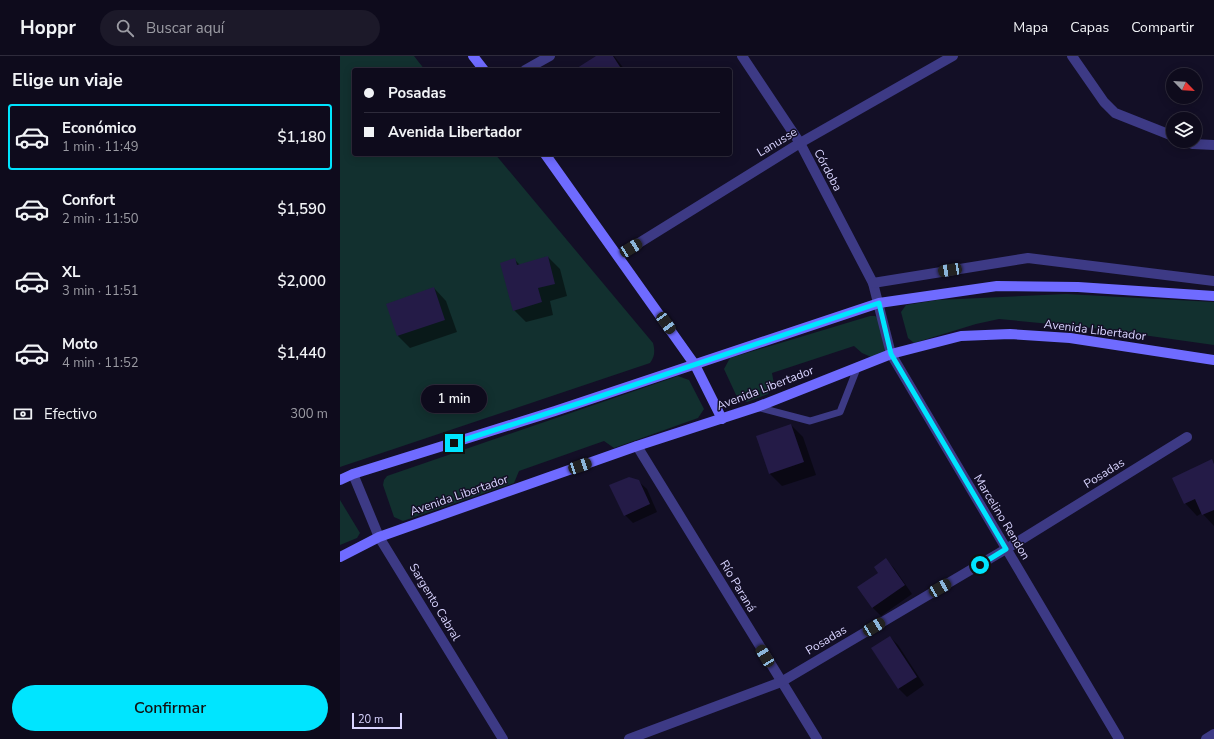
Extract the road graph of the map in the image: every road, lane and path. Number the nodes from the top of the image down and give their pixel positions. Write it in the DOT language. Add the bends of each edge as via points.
graph roads {
  1 [pos="473,56"];
  2 [pos="550,56"];
  3 [pos="742,56"];
  4 [pos="953,56"];
  5 [pos="1072,56"];
  6 [pos="482,68"];
  7 [pos="529,68"];
  8 [pos="1166,133"];
  9 [pos="800,143"];
  10 [pos="1202,144"];
  11 [pos="1214,145"];
  12 [pos="546,156"];
  13 [pos="618,256"];
  14 [pos="1214,281"];
  15 [pos="873,283"];
  16 [pos="1214,296"];
  17 [pos="879,303"];
  18 [pos="891,354"];
  19 [pos="1214,360"];
  20 [pos="695,365"];
  21 [pos="858,366"];
  22 [pos="757,407"];
  23 [pos="722,419"];
  24 [pos="1187,437"];
  25 [pos="637,446"];
  26 [pos="353,474"];
  27 [pos="340,480"];
  28 [pos="379,537"];
  29 [pos="1006,549"];
  30 [pos="340,557"];
  31 [pos="781,682"];
  32 [pos="1214,734"];
  33 [pos="503,739"];
  34 [pos="630,739"];
  35 [pos="817,739"];
  36 [pos="1119,739"];
  37 [pos="1206,739"];
  1 -- 6 [label="main road"];
  2 -- 7 [label="street"];
  3 -- 9 [label="street, Córdoba"];
  4 -- 9 [label="street, Lanusse"];
  5 -- 8 [label="street" via="1104,102 1115,113"];
  9 -- 13 [label="street, Lanusse"];
  9 -- 15 [label="street, Córdoba"];
  10 -- 11 [label="street"];
  12 -- 13 [label="main road"];
  13 -- 20 [label="main road"];
  14 -- 15 [label="street" via="1028,258"];
  15 -- 17 [label="street, Córdoba"];
  16 -- 17 [label="main road" via="1078,287 997,286"];
  17 -- 18 [label="street, Marcelino Rendon"];
  17 -- 20 [label="main road"];
  18 -- 19 [label="main road, Avenida Libertador" via="961,336 1010,334 1070,338"];
  18 -- 21 [label="main road, Avenida Libertador"];
  18 -- 29 [label="street, Marcelino Rendon"];
  20 -- 23 [label="main road"];
  20 -- 26 [label="main road"];
  21 -- 22 [label="main road, Avenida Libertador"];
  21 -- 22 [label="lane" via="840,412 810,421"];
  22 -- 23 [label="main road, Avenida Libertador"];
  23 -- 25 [label="main road, Avenida Libertador"];
  24 -- 29 [label="street, Posadas"];
  25 -- 28 [label="main road, Avenida Libertador"];
  25 -- 31 [label="street, Río Paraná"];
  26 -- 27 [label="main road"];
  26 -- 28 [label="street, Sargento Cabral"];
  28 -- 30 [label="main road, Avenida Libertador"];
  28 -- 33 [label="street, Sargento Cabral"];
  29 -- 31 [label="street, Posadas"];
  29 -- 36 [label="street, Marcelino Rendon"];
  31 -- 34 [label="street, Posadas"];
  31 -- 35 [label="street, Río Paraná"];
  32 -- 37 [label="street"];
}
